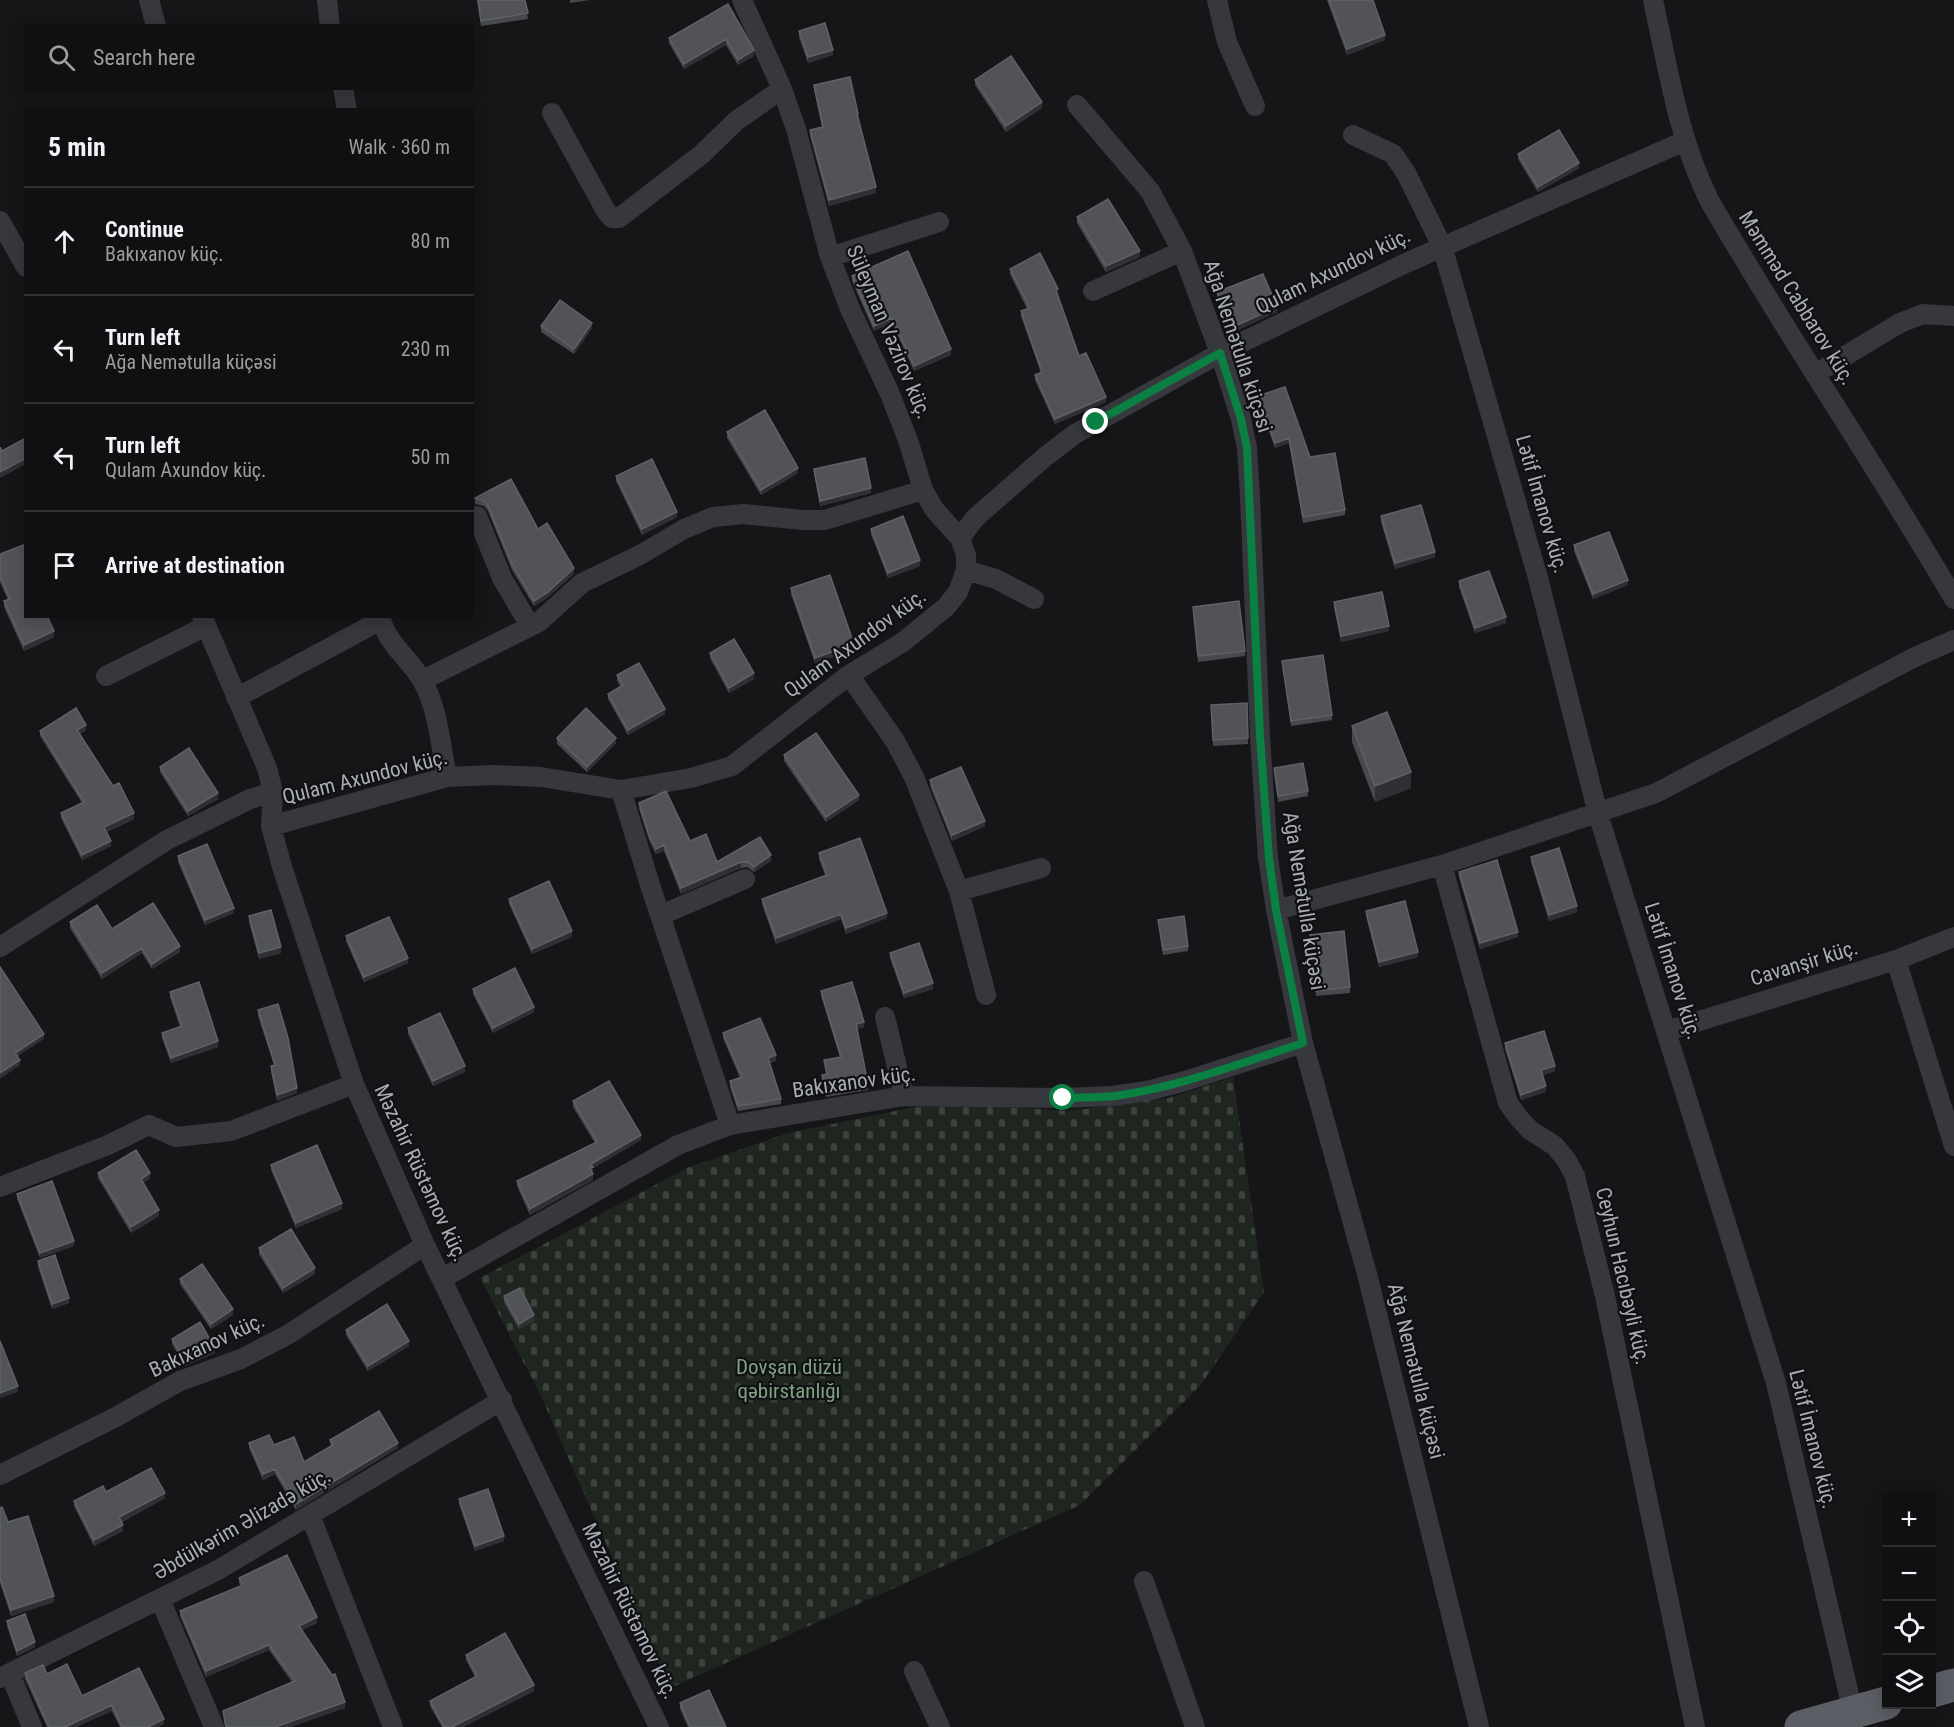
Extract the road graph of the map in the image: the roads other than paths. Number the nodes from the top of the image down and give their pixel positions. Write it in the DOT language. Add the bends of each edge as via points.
graph roads {
  1 [pos="149,0"];
  2 [pos="327,0"];
  3 [pos="742,0"];
  4 [pos="1217,0"];
  5 [pos="1653,0"];
  6 [pos="155,24"];
  7 [pos="330,24"];
  8 [pos="782,89"];
  9 [pos="343,90"];
  10 [pos="1077,105"];
  11 [pos="1255,106"];
  12 [pos="347,108"];
  13 [pos="552,113"];
  14 [pos="1353,135"];
  15 [pos="1684,141"];
  16 [pos="0,220"];
  17 [pos="939,222"];
  18 [pos="1442,246"];
  19 [pos="1182,251"];
  20 [pos="830,257"];
  21 [pos="24,263"];
  22 [pos="1093,291"];
  23 [pos="1954,316"];
  24 [pos="1220,353"];
  25 [pos="1815,374"];
  26 [pos="923,490"];
  27 [pos="477,516"];
  28 [pos="960,538"];
  29 [pos="966,570"];
  30 [pos="1034,599"];
  31 [pos="1954,599"];
  32 [pos="380,618"];
  33 [pos="204,621"];
  34 [pos="530,626"];
  35 [pos="1954,640"];
  36 [pos="849,675"];
  37 [pos="106,676"];
  38 [pos="423,680"];
  39 [pos="236,698"];
  40 [pos="447,777"];
  41 [pos="621,790"];
  42 [pos="273,792"];
  43 [pos="1598,814"];
  44 [pos="271,826"];
  45 [pos="1442,865"];
  46 [pos="1041,868"];
  47 [pos="745,879"];
  48 [pos="959,891"];
  49 [pos="1276,910"];
  50 [pos="661,915"];
  51 [pos="1954,937"];
  52 [pos="0,947"];
  53 [pos="1896,960"];
  54 [pos="986,995"];
  55 [pos="885,1017"];
  56 [pos="1667,1031"];
  57 [pos="1303,1043"];
  58 [pos="354,1084"];
  59 [pos="904,1096"];
  60 [pos="730,1125"];
  61 [pos="1954,1146"];
  62 [pos="0,1186"];
  63 [pos="425,1245"];
  64 [pos="443,1278"];
  65 [pos="502,1400"];
  66 [pos="0,1475"];
  67 [pos="310,1515"];
  68 [pos="1144,1581"];
  69 [pos="160,1599"];
  70 [pos="914,1671"];
  71 [pos="5,1676"];
  72 [pos="1954,1685"];
  73 [pos="1936,1690"];
  74 [pos="1882,1704"];
  75 [pos="1853,1712"];
  76 [pos="32,1727"];
  77 [pos="214,1727"];
  78 [pos="393,1727"];
  79 [pos="659,1727"];
  80 [pos="940,1727"];
  81 [pos="1195,1727"];
  82 [pos="1479,1727"];
  83 [pos="1695,1727"];
  84 [pos="1804,1727"];
  1 -- 6 [label="street"];
  2 -- 7 [label="street"];
  3 -- 8 [label="street, Süleyman Vəzirov küç."];
  4 -- 11 [label="street" via="1227,42"];
  5 -- 15 [label="street, Məmməd Cabbarov küç."];
  8 -- 13 [label="street" via="736,121 702,154 618,218 612,218 606,211"];
  8 -- 20 [label="street, Süleyman Vəzirov küç."];
  9 -- 12 [label="street"];
  10 -- 19 [label="street, Ağa Nemətulla küçəsi" via="1150,191"];
  14 -- 18 [label="street, Lətif İmanov küç." via="1393,154"];
  15 -- 18 [label="street, Qulam Axundov küç."];
  15 -- 25 [label="street, Məmməd Cabbarov küç." via="1709,200"];
  16 -- 21 [label="street"];
  17 -- 20 [label="street"];
  18 -- 24 [label="street, Qulam Axundov küç."];
  18 -- 43 [label="street, Lətif İmanov küç." via="1538,578"];
  19 -- 22 [label="street"];
  19 -- 24 [label="street, Ağa Nemətulla küçəsi"];
  20 -- 26 [label="street, Süleyman Vəzirov küç." via="890,393"];
  23 -- 25 [label="street" via="1923,314 1900,323"];
  24 -- 28 [label="street, Qulam Axundov küç." via="1075,434 975,518"];
  24 -- 49 [label="street, Ağa Nemətulla küçəsi" via="1247,448 1260,736"];
  25 -- 31 [label="street, Məmməd Cabbarov küç."];
  26 -- 28 [label="street, Süleyman Vəzirov küç."];
  26 -- 34 [label="street" via="825,520 742,514 713,517 582,583"];
  27 -- 34 [label="street" via="502,578"];
  28 -- 29 [label="street"];
  29 -- 30 [label="street" via="996,579"];
  29 -- 36 [label="street, Qulam Axundov küç." via="958,592 946,607 903,642"];
  32 -- 38 [label="street" via="386,635"];
  32 -- 39 [label="street"];
  33 -- 37 [label="street"];
  33 -- 39 [label="street, Məzahir Rüstəmov küç."];
  34 -- 38 [label="street"];
  35 -- 43 [label="street" via="1914,657 1656,793"];
  36 -- 41 [label="street, Qulam Axundov küç." via="732,766 691,778"];
  36 -- 48 [label="street" via="895,741 914,777"];
  38 -- 40 [label="street" via="431,699"];
  39 -- 42 [label="street, Məzahir Rüstəmov küç." via="267,768"];
  40 -- 41 [label="street, Qulam Axundov küç." via="541,777"];
  40 -- 44 [label="street, Qulam Axundov küç."];
  41 -- 50 [label="street"];
  42 -- 44 [label="street, Məzahir Rüstəmov küç."];
  42 -- 52 [label="street, Qulam Axundov küç." via="250,799 167,840"];
  43 -- 45 [label="street"];
  43 -- 56 [label="street, Lətif İmanov küç."];
  44 -- 58 [label="street, Məzahir Rüstəmov küç." via="290,896"];
  45 -- 49 [label="street"];
  45 -- 83 [label="street, Ceyhun Hacıbəyli küç." via="1508,1103 1530,1130 1555,1146 1575,1176 1605,1296"];
  46 -- 48 [label="street"];
  47 -- 50 [label="street"];
  48 -- 54 [label="street"];
  49 -- 57 [label="street, Ağa Nemətulla küçəsi"];
  50 -- 60 [label="street"];
  51 -- 53 [label="street, Cavanşir küç."];
  53 -- 56 [label="street, Cavanşir küç."];
  53 -- 61 [label="street"];
  55 -- 59 [label="street"];
  56 -- 75 [label="street, Lətif İmanov küç." via="1776,1383"];
  57 -- 59 [label="street, Bakıxanov küç." via="1185,1081 1112,1096"];
  57 -- 82 [label="street, Ağa Nemətulla küçəsi" via="1367,1274"];
  58 -- 62 [label="street" via="231,1131 176,1137 149,1125"];
  58 -- 63 [label="street, Məzahir Rüstəmov küç."];
  59 -- 60 [label="street, Bakıxanov küç."];
  60 -- 64 [label="street, Bakıxanov küç." via="678,1145"];
  63 -- 64 [label="street, Məzahir Rüstəmov küç."];
  63 -- 66 [label="street, Bakıxanov küç." via="280,1339 241,1359 180,1381"];
  64 -- 65 [label="street, Məzahir Rüstəmov küç."];
  65 -- 67 [label="street, Əbdülkərim Əlizadə küç."];
  65 -- 79 [label="street, Məzahir Rüstəmov küç."];
  67 -- 69 [label="street, Əbdülkərim Əlizadə küç." via="218,1570"];
  67 -- 78 [label="street"];
  68 -- 81 [label="street"];
  69 -- 71 [label="street, Əbdülkərim Əlizadə küç."];
  69 -- 77 [label="street"];
  70 -- 80 [label="street"];
  71 -- 76 [label="street"];
  72 -- 73 [label="highway"];
  74 -- 75 [label="highway"];
  75 -- 84 [label="highway"];
}
